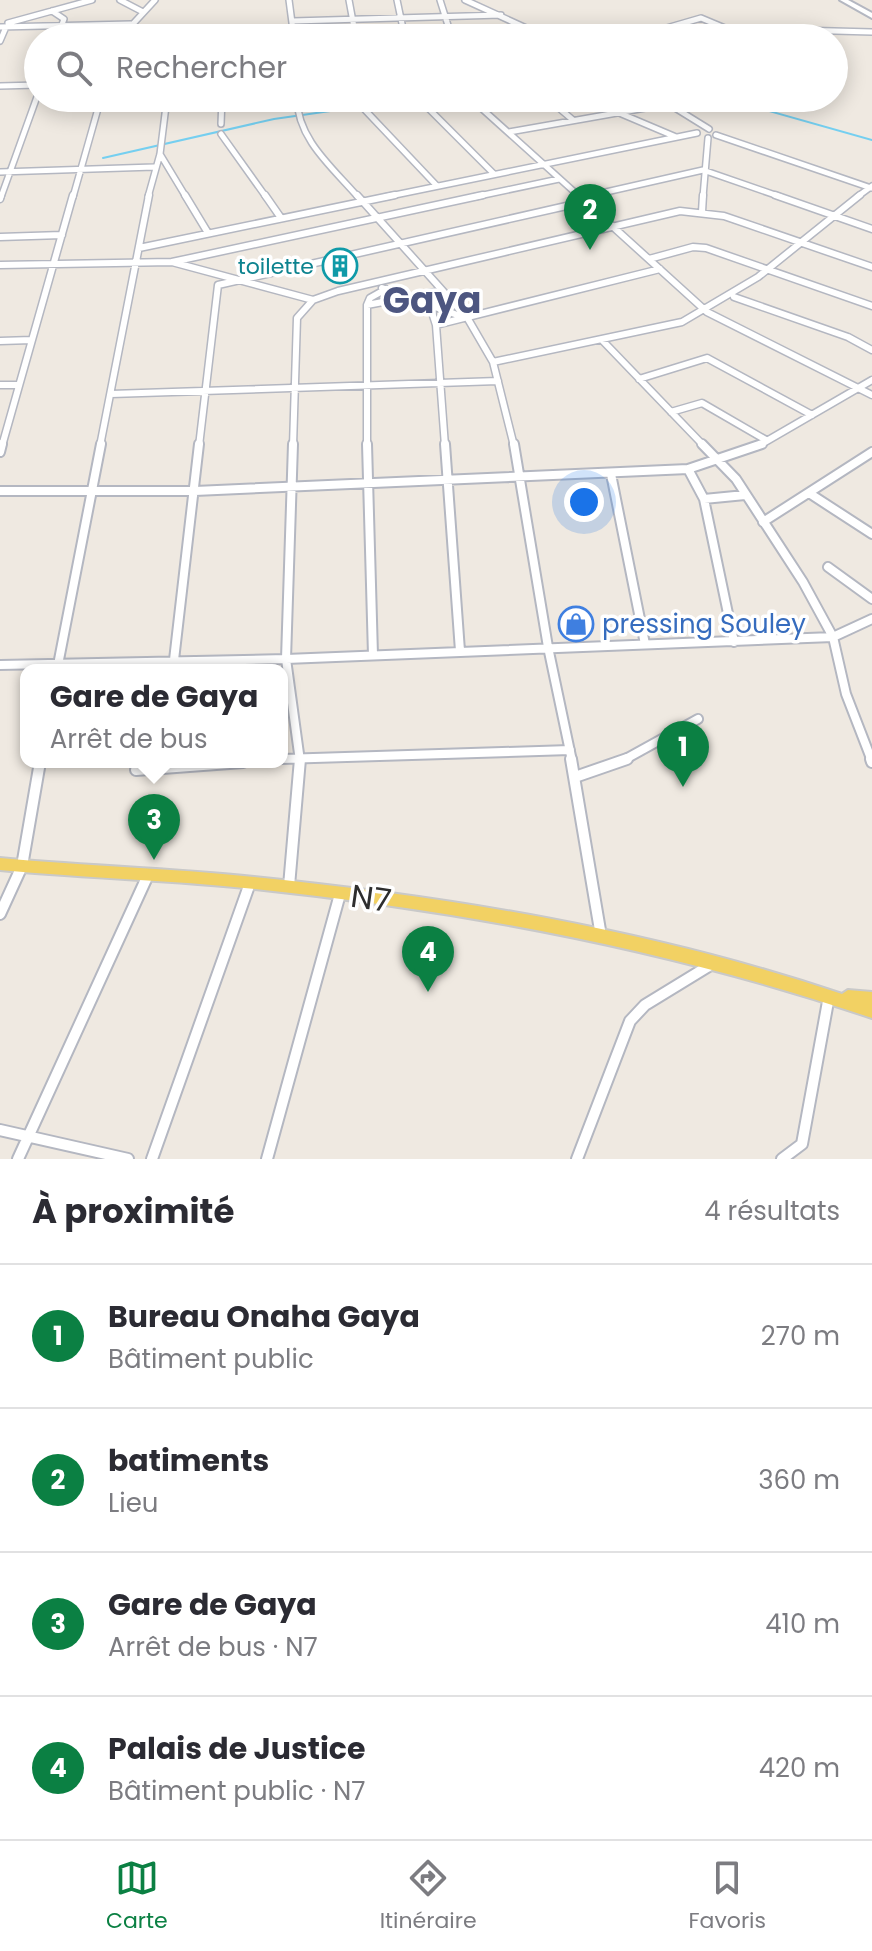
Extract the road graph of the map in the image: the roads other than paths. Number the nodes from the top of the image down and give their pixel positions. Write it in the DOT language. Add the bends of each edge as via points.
graph roads {
  1 [pos="92,0"];
  2 [pos="120,0"];
  3 [pos="155,0"];
  4 [pos="289,0"];
  5 [pos="349,0"];
  6 [pos="397,0"];
  7 [pos="440,0"];
  8 [pos="465,0"];
  9 [pos="843,0"];
  10 [pos="52,11"];
  11 [pos="143,12"];
  12 [pos="501,15"];
  13 [pos="872,16"];
  14 [pos="445,17"];
  15 [pos="401,18"];
  16 [pos="353,20"];
  17 [pos="293,21"];
  18 [pos="62,24"];
  19 [pos="131,24"];
  20 [pos="293,24"];
  21 [pos="354,24"];
  22 [pos="402,24"];
  23 [pos="447,24"];
  24 [pos="519,24"];
  25 [pos="680,24"];
  26 [pos="715,24"];
  27 [pos="2,26"];
  28 [pos="24,26"];
  29 [pos="848,31"];
  30 [pos="872,32"];
  31 [pos="0,41"];
  32 [pos="24,85"];
  33 [pos="0,86"];
  34 [pos="32,112"];
  35 [pos="97,112"];
  36 [pos="165,112"];
  37 [pos="221,112"];
  38 [pos="297,112"];
  39 [pos="367,112"];
  40 [pos="432,112"];
  41 [pos="486,112"];
  42 [pos="564,112"];
  43 [pos="617,112"];
  44 [pos="681,112"];
  45 [pos="573,120"];
  46 [pos="221,124"];
  47 [pos="709,129"];
  48 [pos="509,132"];
  49 [pos="697,133"];
  50 [pos="221,134"];
  51 [pos="716,135"];
  52 [pos="677,137"];
  53 [pos="708,138"];
  54 [pos="161,146"];
  55 [pos="545,165"];
  56 [pos="154,167"];
  57 [pos="81,170"];
  58 [pos="703,170"];
  59 [pos="0,172"];
  60 [pos="11,172"];
  61 [pos="494,174"];
  62 [pos="559,179"];
  63 [pos="437,186"];
  64 [pos="871,188"];
  65 [pos="0,199"];
  66 [pos="582,200"];
  67 [pos="364,203"];
  68 [pos="702,212"];
  69 [pos="836,215"];
  70 [pos="281,218"];
  71 [pos="378,218"];
  72 [pos="613,227"];
  73 [pos="872,229"];
  74 [pos="208,233"];
  75 [pos="62,235"];
  76 [pos="0,237"];
  77 [pos="398,243"];
  78 [pos="805,243"];
  79 [pos="139,248"];
  80 [pos="649,259"];
  81 [pos="136,262"];
  82 [pos="172,262"];
  83 [pos="54,264"];
  84 [pos="0,265"];
  85 [pos="872,267"];
  86 [pos="660,269"];
  87 [pos="768,270"];
  88 [pos="422,271"];
  89 [pos="231,279"];
  90 [pos="365,286"];
  91 [pos="386,289"];
  92 [pos="441,291"];
  93 [pos="412,297"];
  94 [pos="734,297"];
  95 [pos="313,300"];
  96 [pos="429,303"];
  97 [pos="367,305"];
  98 [pos="872,306"];
  99 [pos="707,312"];
  100 [pos="468,319"];
  101 [pos="436,325"];
  102 [pos="32,340"];
  103 [pos="602,340"];
  104 [pos="0,341"];
  105 [pos="872,350"];
  106 [pos="493,362"];
  107 [pos="639,379"];
  108 [pos="872,380"];
  109 [pos="498,381"];
  110 [pos="438,382"];
  111 [pos="0,385"];
  112 [pos="19,385"];
  113 [pos="365,385"];
  114 [pos="859,387"];
  115 [pos="293,388"];
  116 [pos="207,391"];
  117 [pos="111,394"];
  118 [pos="872,395"];
  119 [pos="671,412"];
  120 [pos="812,415"];
  121 [pos="766,440"];
  122 [pos="0,452"];
  123 [pos="872,452"];
  124 [pos="722,463"];
  125 [pos="688,469"];
  126 [pos="611,474"];
  127 [pos="522,476"];
  128 [pos="445,478"];
  129 [pos="366,482"];
  130 [pos="291,486"];
  131 [pos="0,491"];
  132 [pos="195,491"];
  133 [pos="92,493"];
  134 [pos="809,493"];
  135 [pos="745,495"];
  136 [pos="704,499"];
  137 [pos="763,522"];
  138 [pos="871,533"];
  139 [pos="828,567"];
  140 [pos="872,599"];
  141 [pos="872,619"];
  142 [pos="833,637"];
  143 [pos="734,642"];
  144 [pos="645,644"];
  145 [pos="548,647"];
  146 [pos="460,651"];
  147 [pos="373,655"];
  148 [pos="286,659"];
  149 [pos="174,660"];
  150 [pos="58,664"];
  151 [pos="97,664"];
  152 [pos="287,664"];
  153 [pos="0,665"];
  154 [pos="20,665"];
  155 [pos="288,673"];
  156 [pos="698,719"];
  157 [pos="570,750"];
  158 [pos="300,758"];
  159 [pos="288,759"];
  160 [pos="872,762"];
  161 [pos="39,768"];
  162 [pos="163,768"];
  163 [pos="136,770"];
  164 [pos="575,777"];
  165 [pos="0,864"];
  166 [pos="22,866"];
  167 [pos="148,875"];
  168 [pos="250,883"];
  169 [pos="289,886"];
  170 [pos="340,894"];
  171 [pos="0,914"];
  172 [pos="601,936"];
  173 [pos="713,964"];
  174 [pos="829,995"];
  175 [pos="872,999"];
  176 [pos="872,1011"];
  177 [pos="0,1130"];
  178 [pos="28,1136"];
  179 [pos="18,1159"];
  180 [pos="128,1159"];
  181 [pos="152,1159"];
  182 [pos="267,1159"];
  183 [pos="577,1159"];
  184 [pos="782,1159"];
  1 -- 10 [label="street"];
  2 -- 11 [label="street"];
  3 -- 11 [label="street"];
  4 -- 17 [label="street"];
  5 -- 16 [label="street"];
  6 -- 15 [label="street"];
  7 -- 14 [label="street"];
  8 -- 12 [label="street"];
  9 -- 13 [label="street"];
  10 -- 18 [label="street" via="64,19"];
  10 -- 27 [label="street"];
  11 -- 19 [label="street"];
  12 -- 14 [label="street"];
  12 -- 24 [label="street"];
  14 -- 15 [label="street"];
  14 -- 23 [label="street"];
  15 -- 16 [label="street"];
  15 -- 22 [label="street"];
  16 -- 17 [label="street"];
  16 -- 21 [label="street"];
  17 -- 20 [label="street"];
  25 -- 26 [label="street" via="701,18"];
  27 -- 28 [label="street"];
  27 -- 31 [label="street"];
  29 -- 30 [label="street"];
  32 -- 33 [label="street"];
  34 -- 60 [label="street"];
  35 -- 57 [label="street"];
  36 -- 54 [label="street"];
  37 -- 46 [label="street"];
  38 -- 67 [label="street" via="309,140"];
  39 -- 63 [label="street"];
  40 -- 61 [label="street"];
  41 -- 48 [label="street"];
  42 -- 45 [label="street"];
  43 -- 45 [label="street"];
  43 -- 52 [label="street"];
  44 -- 47 [label="street"];
  45 -- 48 [label="street"];
  47 -- 49 [label="street"];
  47 -- 51 [label="street"];
  48 -- 55 [label="street"];
  49 -- 52 [label="street"];
  49 -- 53 [label="street"];
  50 -- 70 [label="street"];
  51 -- 53 [label="street"];
  51 -- 64 [label="street"];
  52 -- 55 [label="street"];
  53 -- 58 [label="street"];
  54 -- 56 [label="street"];
  54 -- 74 [label="street"];
  55 -- 61 [label="street"];
  55 -- 62 [label="street"];
  56 -- 57 [label="street"];
  56 -- 79 [label="street"];
  57 -- 60 [label="street"];
  57 -- 75 [label="street"];
  58 -- 66 [label="street"];
  58 -- 68 [label="street"];
  58 -- 69 [label="street"];
  59 -- 60 [label="street"];
  60 -- 65 [label="street"];
  61 -- 63 [label="street"];
  62 -- 66 [label="street"];
  62 -- 71 [label="street"];
  63 -- 67 [label="street"];
  64 -- 69 [label="street"];
  66 -- 72 [label="street"];
  66 -- 77 [label="street"];
  67 -- 70 [label="street"];
  67 -- 71 [label="street"];
  68 -- 72 [label="street" via="680,211"];
  68 -- 78 [label="street"];
  69 -- 73 [label="street"];
  69 -- 78 [label="street"];
  70 -- 74 [label="street"];
  71 -- 77 [label="street"];
  71 -- 82 [label="street"];
  72 -- 80 [label="street"];
  72 -- 88 [label="street"];
  74 -- 79 [label="street"];
  75 -- 76 [label="street"];
  75 -- 83 [label="street"];
  77 -- 88 [label="street"];
  77 -- 89 [label="street"];
  78 -- 85 [label="street"];
  78 -- 87 [label="street"];
  79 -- 81 [label="street"];
  80 -- 86 [label="street"];
  80 -- 87 [label="street" via="693,247"];
  81 -- 82 [label="street"];
  81 -- 83 [label="street"];
  81 -- 117 [label="street"];
  82 -- 89 [label="street"];
  83 -- 84 [label="street"];
  83 -- 102 [label="street"];
  86 -- 99 [label="street"];
  86 -- 100 [label="street"];
  87 -- 94 [label="street"];
  87 -- 98 [label="street"];
  88 -- 90 [label="street"];
  88 -- 92 [label="street"];
  89 -- 95 [label="street"];
  89 -- 116 [label="street" via="216,288"];
  90 -- 91 [label="street"];
  90 -- 95 [label="street"];
  91 -- 93 [label="street"];
  91 -- 97 [label="street"];
  92 -- 93 [label="street"];
  92 -- 100 [label="street"];
  93 -- 96 [label="street"];
  93 -- 97 [label="street"];
  94 -- 99 [label="street"];
  94 -- 105 [label="street"];
  95 -- 115 [label="street" via="297,318"];
  96 -- 100 [label="street"];
  96 -- 101 [label="street"];
  97 -- 113 [label="street"];
  99 -- 103 [label="street"];
  99 -- 114 [label="street"];
  100 -- 101 [label="street"];
  100 -- 106 [label="street"];
  101 -- 110 [label="street"];
  102 -- 104 [label="street"];
  102 -- 112 [label="street"];
  103 -- 106 [label="street"];
  103 -- 107 [label="street"];
  106 -- 109 [label="street"];
  107 -- 119 [label="street"];
  107 -- 120 [label="street" via="707,358"];
  108 -- 114 [label="street"];
  109 -- 110 [label="street"];
  109 -- 127 [label="street"];
  110 -- 113 [label="street"];
  110 -- 128 [label="street"];
  111 -- 112 [label="street"];
  112 -- 122 [label="street"];
  113 -- 115 [label="street"];
  113 -- 129 [label="street"];
  114 -- 118 [label="street"];
  114 -- 120 [label="street"];
  115 -- 116 [label="street"];
  115 -- 130 [label="street"];
  116 -- 117 [label="street"];
  116 -- 132 [label="street" via="197,439"];
  117 -- 133 [label="street"];
  119 -- 121 [label="street" via="702,403"];
  119 -- 124 [label="street"];
  120 -- 121 [label="street"];
  121 -- 124 [label="street"];
  123 -- 134 [label="street"];
  124 -- 125 [label="street"];
  124 -- 135 [label="street"];
  125 -- 126 [label="street"];
  125 -- 136 [label="street"];
  126 -- 127 [label="street"];
  126 -- 144 [label="street"];
  127 -- 128 [label="street"];
  127 -- 145 [label="street"];
  128 -- 129 [label="street"];
  128 -- 146 [label="street"];
  129 -- 130 [label="street"];
  129 -- 147 [label="street"];
  130 -- 132 [label="street"];
  130 -- 148 [label="street"];
  131 -- 133 [label="street"];
  132 -- 133 [label="street"];
  132 -- 149 [label="street"];
  133 -- 150 [label="street"];
  134 -- 137 [label="street"];
  134 -- 138 [label="street"];
  135 -- 136 [label="street"];
  135 -- 137 [label="street"];
  136 -- 143 [label="street"];
  137 -- 142 [label="street"];
  139 -- 140 [label="street"];
  141 -- 142 [label="street"];
  142 -- 143 [label="street"];
  142 -- 160 [label="street" via="846,694"];
  143 -- 144 [label="street"];
  144 -- 145 [label="street"];
  145 -- 146 [label="street"];
  145 -- 157 [label="street"];
  146 -- 147 [label="street"];
  147 -- 148 [label="street"];
  148 -- 149 [label="street"];
  148 -- 152 [label="street"];
  149 -- 151 [label="street"];
  153 -- 154 [label="street"];
  155 -- 158 [label="street"];
  156 -- 164 [label="street" via="625,760"];
  157 -- 158 [label="street"];
  157 -- 164 [label="street"];
  158 -- 159 [label="street"];
  158 -- 169 [label="street"];
  161 -- 166 [label="street"];
  162 -- 163 [label="street"];
  164 -- 172 [label="street"];
  165 -- 166 [label="main road, N7"];
  166 -- 167 [label="main road, N7"];
  166 -- 171 [label="street"];
  167 -- 168 [label="main road, N7"];
  167 -- 178 [label="street"];
  168 -- 169 [label="main road, N7"];
  168 -- 181 [label="street"];
  169 -- 170 [label="main road, N7"];
  170 -- 172 [label="main road, N7" via="496,915"];
  170 -- 182 [label="street"];
  172 -- 173 [label="main road, N7"];
  173 -- 174 [label="main road, N7"];
  173 -- 183 [label="street" via="645,1005 630,1021"];
  174 -- 175 [label="main road"];
  174 -- 176 [label="main road"];
  174 -- 184 [label="street" via="802,1144"];
  177 -- 178 [label="street"];
  178 -- 179 [label="street"];
  178 -- 180 [label="street"];
}
